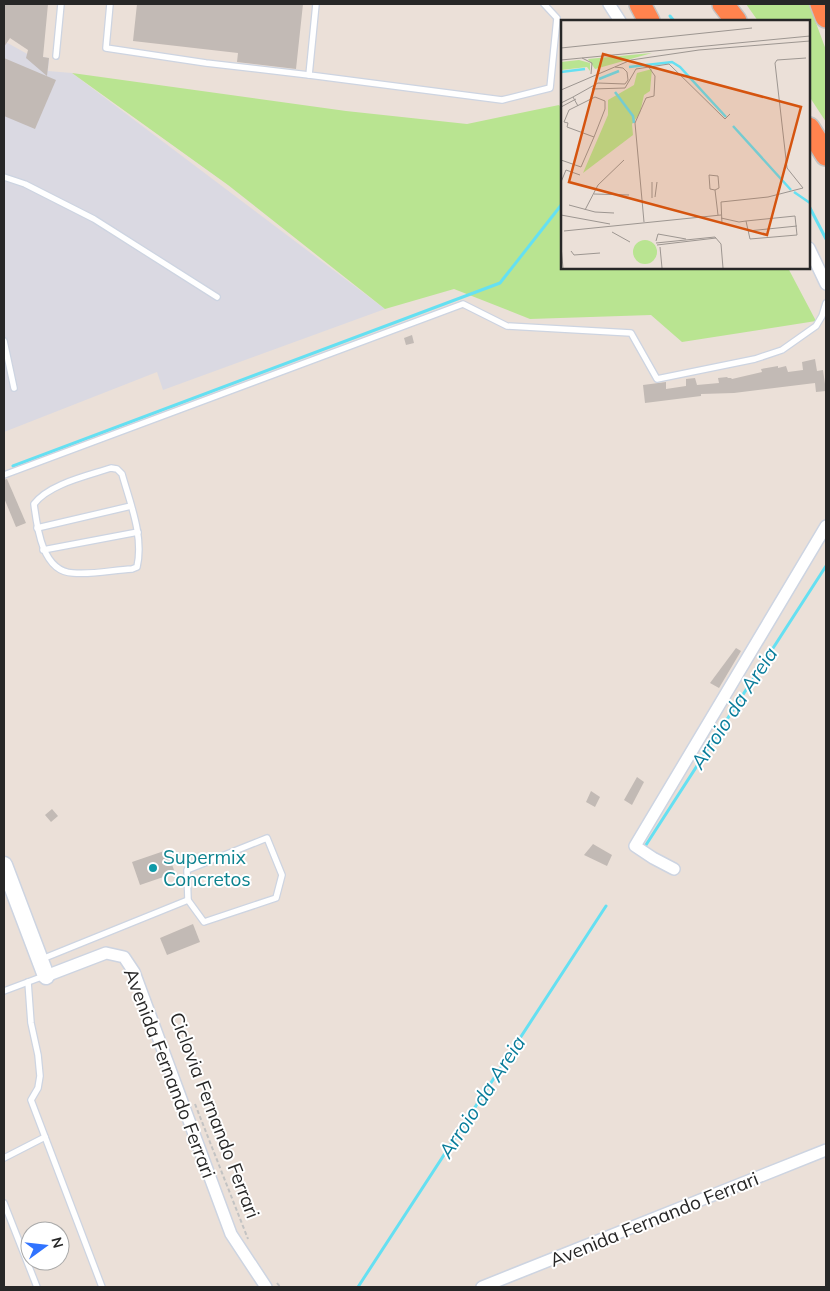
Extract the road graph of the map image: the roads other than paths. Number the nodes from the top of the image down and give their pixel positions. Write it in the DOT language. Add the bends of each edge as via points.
graph roads {
  1 [pos="61,4"];
  2 [pos="110,4"];
  3 [pos="316,4"];
  4 [pos="544,4"];
  5 [pos="609,4"];
  6 [pos="640,4"];
  7 [pos="723,4"];
  8 [pos="821,4"];
  9 [pos="826,17"];
  10 [pos="619,20"];
  11 [pos="648,20"];
  12 [pos="735,20"];
  13 [pos="56,56"];
  14 [pos="309,75"];
  15 [pos="810,130"];
  16 [pos="826,155"];
  17 [pos="4,177"];
  18 [pos="810,250"];
  19 [pos="826,284"];
  20 [pos="217,297"];
  21 [pos="826,303"];
  22 [pos="4,341"];
  23 [pos="14,388"];
  24 [pos="4,475"];
  25 [pos="131,506"];
  26 [pos="826,526"];
  27 [pos="37,528"];
  28 [pos="138,532"];
  29 [pos="43,550"];
  30 [pos="4,865"];
  31 [pos="674,869"];
  32 [pos="188,900"];
  33 [pos="43,968"];
  34 [pos="28,982"];
  35 [pos="4,991"];
  36 [pos="45,1137"];
  37 [pos="826,1150"];
  38 [pos="4,1158"];
  39 [pos="4,1203"];
  40 [pos="270,1283"];
  41 [pos="37,1287"];
  42 [pos="102,1287"];
  43 [pos="482,1287"];
  1 -- 13 [label="lane"];
  2 -- 14 [label="lane" via="106,48 206,64"];
  3 -- 14 [label="lane"];
  4 -- 14 [label="lane" via="557,18 550,88 502,100"];
  5 -- 10 [label="street"];
  6 -- 11 [label="highway"];
  7 -- 12 [label="highway"];
  8 -- 9 [label="highway"];
  15 -- 16 [label="highway"];
  17 -- 20 [label="lane" via="25,184 94,219"];
  18 -- 19 [label="street"];
  21 -- 24 [label="lane" via="816,326 782,350 755,359 656,380 631,334 507,326 463,304"];
  22 -- 23 [label="lane"];
  25 -- 27 [label="lane"];
  25 -- 27 [label="lane" via="122,474 111,468 40,496 34,504"];
  25 -- 28 [label="lane"];
  26 -- 31 [label="street" via="634,846"];
  27 -- 29 [label="lane"];
  28 -- 29 [label="lane"];
  28 -- 29 [label="lane" via="139,559 137,567 132,569 72,574 62,571"];
  30 -- 33 [label="street"];
  32 -- 32 [label="lane" via="204,922 276,898 282,875 266,838 187,870"];
  32 -- 33 [label="lane"];
  33 -- 34 [label="lane"];
  33 -- 40 [label="street, Avenida Fernando Ferrari" via="106,953 124,957 134,972 231,1234"];
  34 -- 35 [label="lane"];
  34 -- 36 [label="lane" via="40,1076 31,1100"];
  36 -- 38 [label="lane"];
  36 -- 42 [label="lane"];
  37 -- 43 [label="street, Avenida Fernando Ferrari"];
  39 -- 41 [label="lane"];
}
